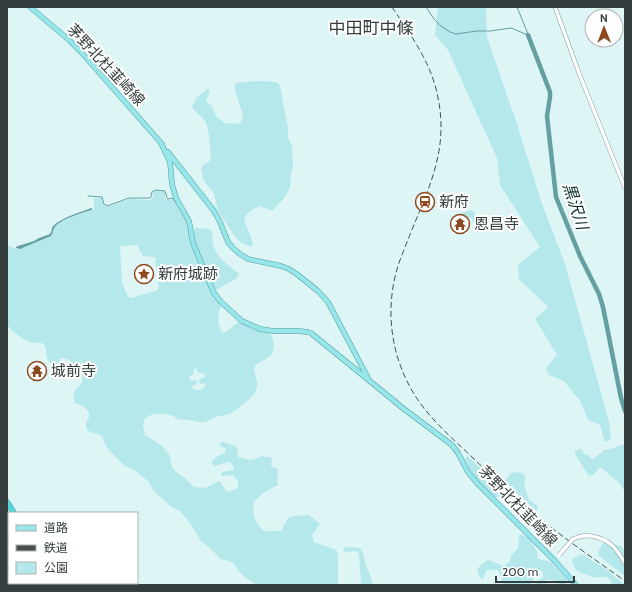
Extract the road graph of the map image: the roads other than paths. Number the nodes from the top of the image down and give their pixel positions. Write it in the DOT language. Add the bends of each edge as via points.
graph roads {
  1 [pos="30,7"];
  2 [pos="555,7"];
  3 [pos="161,144"];
  4 [pos="625,188"];
  5 [pos="371,382"];
  6 [pos="7,502"];
  7 [pos="13,512"];
  8 [pos="554,561"];
  9 [pos="625,563"];
  10 [pos="576,585"];
  1 -- 3 [label="main road, 茅野北杜韮崎線" via="82,53"];
  2 -- 4 [label="street"];
  3 -- 5 [label="main road, 茅野北杜韮崎線" via="214,211 233,248 248,259 288,269 322,294"];
  3 -- 5 [label="main road, 茅野北杜韮崎線" via="170,162 172,184 176,198 189,221 193,243 214,293 221,302 242,321 260,329 311,333"];
  5 -- 8 [label="main road, 茅野北杜韮崎線" via="452,445 477,483"];
  6 -- 7 [label="highway"];
  8 -- 9 [label="street, bridge" via="573,539 586,536 606,540"];
  8 -- 10 [label="main road, 茅野北杜韮崎線"];
}
